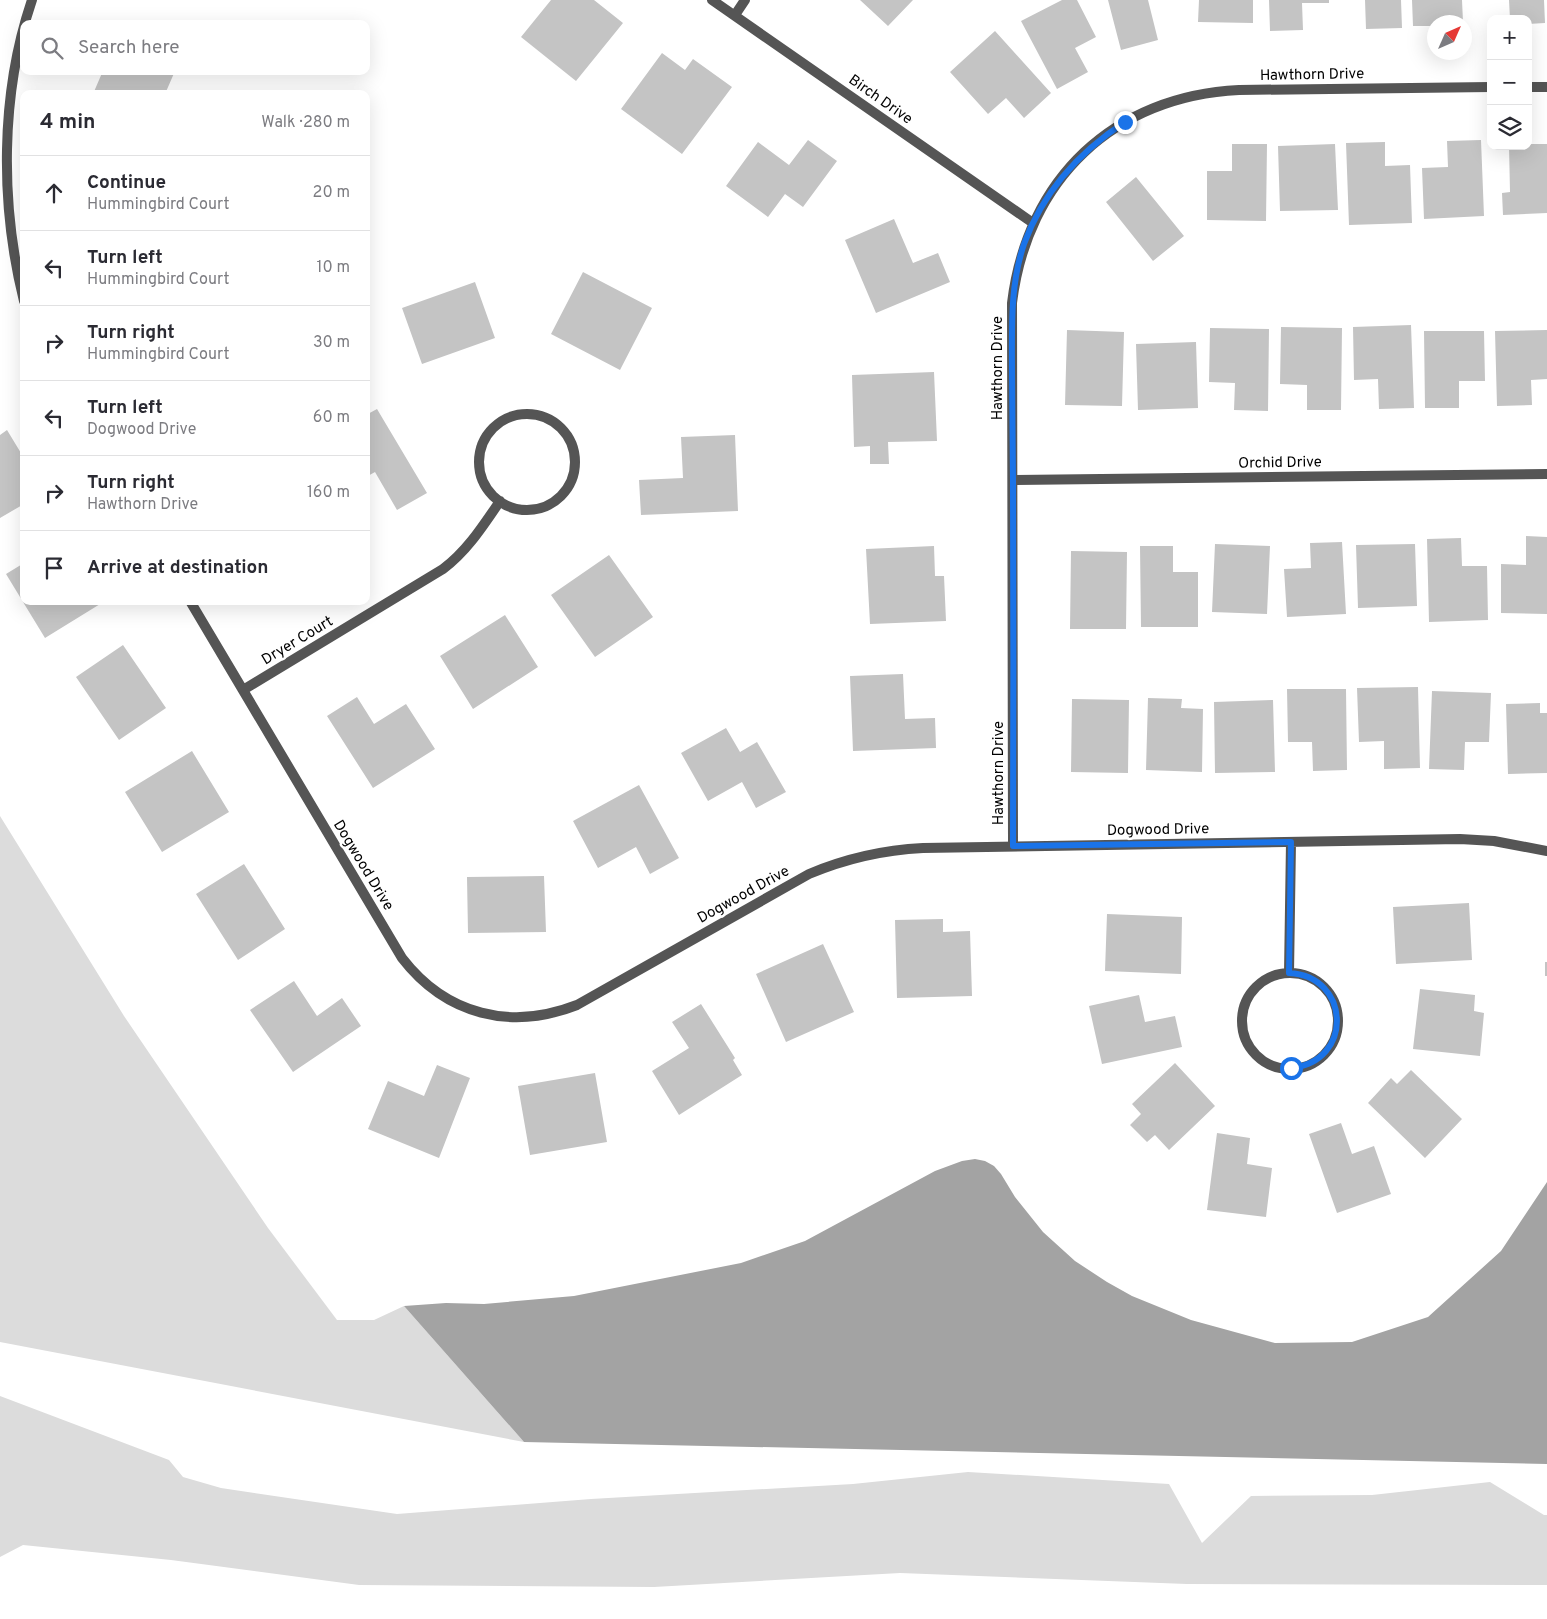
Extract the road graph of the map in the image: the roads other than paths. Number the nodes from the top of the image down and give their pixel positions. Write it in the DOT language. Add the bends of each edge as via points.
graph roads {
  1 [pos="32,0"];
  2 [pos="712,0"];
  3 [pos="745,0"];
  4 [pos="735,15"];
  5 [pos="25,20"];
  6 [pos="20,34"];
  7 [pos="1487,87"];
  8 [pos="1532,87"];
  9 [pos="1547,87"];
  10 [pos="1033,223"];
  11 [pos="20,289"];
  12 [pos="1547,474"];
  13 [pos="1013,480"];
  14 [pos="500,501"];
  15 [pos="192,605"];
  16 [pos="243,690"];
  17 [pos="1291,842"];
  18 [pos="1013,846"];
  19 [pos="1547,851"];
  20 [pos="1289,973"];
  1 -- 5 [label="street"];
  2 -- 4 [label="street, Birch Drive"];
  3 -- 4 [label="street"];
  4 -- 10 [label="street, Birch Drive"];
  6 -- 11 [label="street" via="8,84 0,161 7,239"];
  7 -- 10 [label="street, Hawthorn Drive" via="1240,90 1180,98 1131,119 1092,146 1064,174"];
  8 -- 9 [label="street"];
  10 -- 13 [label="street, Hawthorn Drive" via="1019,263 1012,303"];
  12 -- 13 [label="street, Orchid Drive"];
  13 -- 18 [label="street, Hawthorn Drive"];
  14 -- 14 [label="street" via="520,509 539,508 556,500 568,486 574,469 573,450 565,433 551,421 524,414 498,424 486,437 480,455 481,474 488,490"];
  14 -- 16 [label="street, Dryer Court" via="470,544 443,569"];
  15 -- 16 [label="street, Dogwood Drive"];
  16 -- 18 [label="street, Dogwood Drive" via="410,967 447,999 494,1016 542,1016 577,1005 788,885 831,865 899,849"];
  17 -- 18 [label="street, Dogwood Drive"];
  17 -- 19 [label="street, Dogwood Drive" via="1481,840"];
  17 -- 20 [label="street"];
  20 -- 20 [label="street" via="1270,977 1255,988 1245,1003 1242,1021 1246,1040 1257,1055 1272,1065 1291,1068 1309,1064 1324,1054 1334,1038 1337,1020 1333,1002 1323,986 1307,976"];
}
